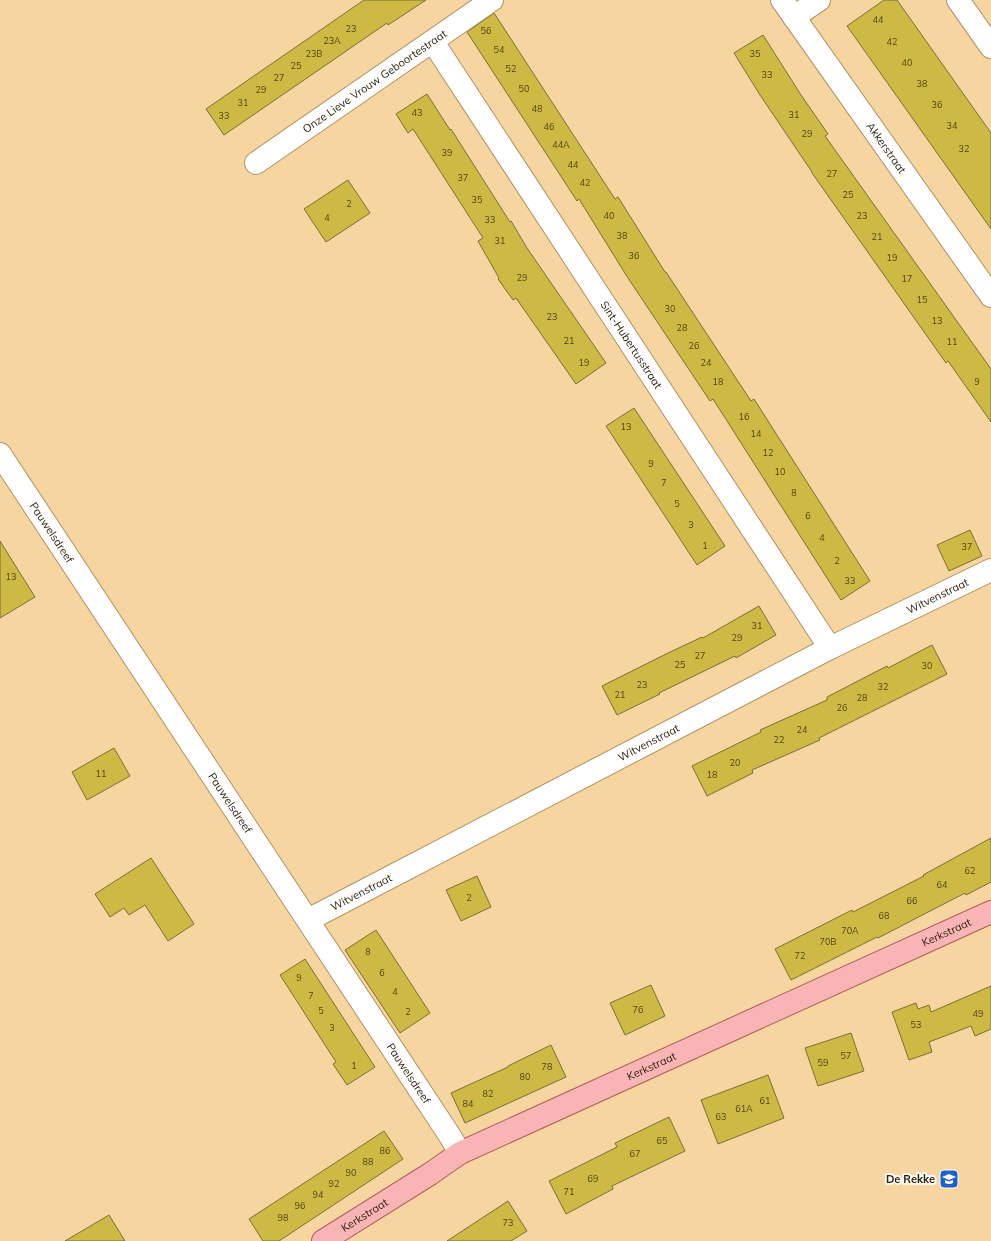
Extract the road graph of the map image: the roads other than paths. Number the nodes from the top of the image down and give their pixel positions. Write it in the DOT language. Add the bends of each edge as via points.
graph roads {
  1 [pos="492,0"];
  2 [pos="819,0"];
  3 [pos="958,0"];
  4 [pos="788,9"];
  5 [pos="433,42"];
  6 [pos="991,46"];
  7 [pos="256,163"];
  8 [pos="991,296"];
  9 [pos="0,454"];
  10 [pos="991,570"];
  11 [pos="830,648"];
  12 [pos="991,912"];
  13 [pos="308,920"];
  14 [pos="460,1153"];
  15 [pos="324,1241"];
  1 -- 5 [label="street, Onze Lieve Vrouw Geboortestraat"];
  2 -- 4 [label="street"];
  3 -- 6 [label="street"];
  4 -- 8 [label="street, Akkerstraat"];
  5 -- 7 [label="street, Onze Lieve Vrouw Geboortestraat"];
  5 -- 11 [label="street, Sint-Hubertusstraat"];
  9 -- 13 [label="street, Pauwelsdreef"];
  10 -- 11 [label="street, Witvenstraat"];
  11 -- 13 [label="street, Witvenstraat"];
  12 -- 14 [label="main road, Kerkstraat"];
  13 -- 14 [label="street, Pauwelsdreef"];
  14 -- 15 [label="main road, Kerkstraat"];
}
